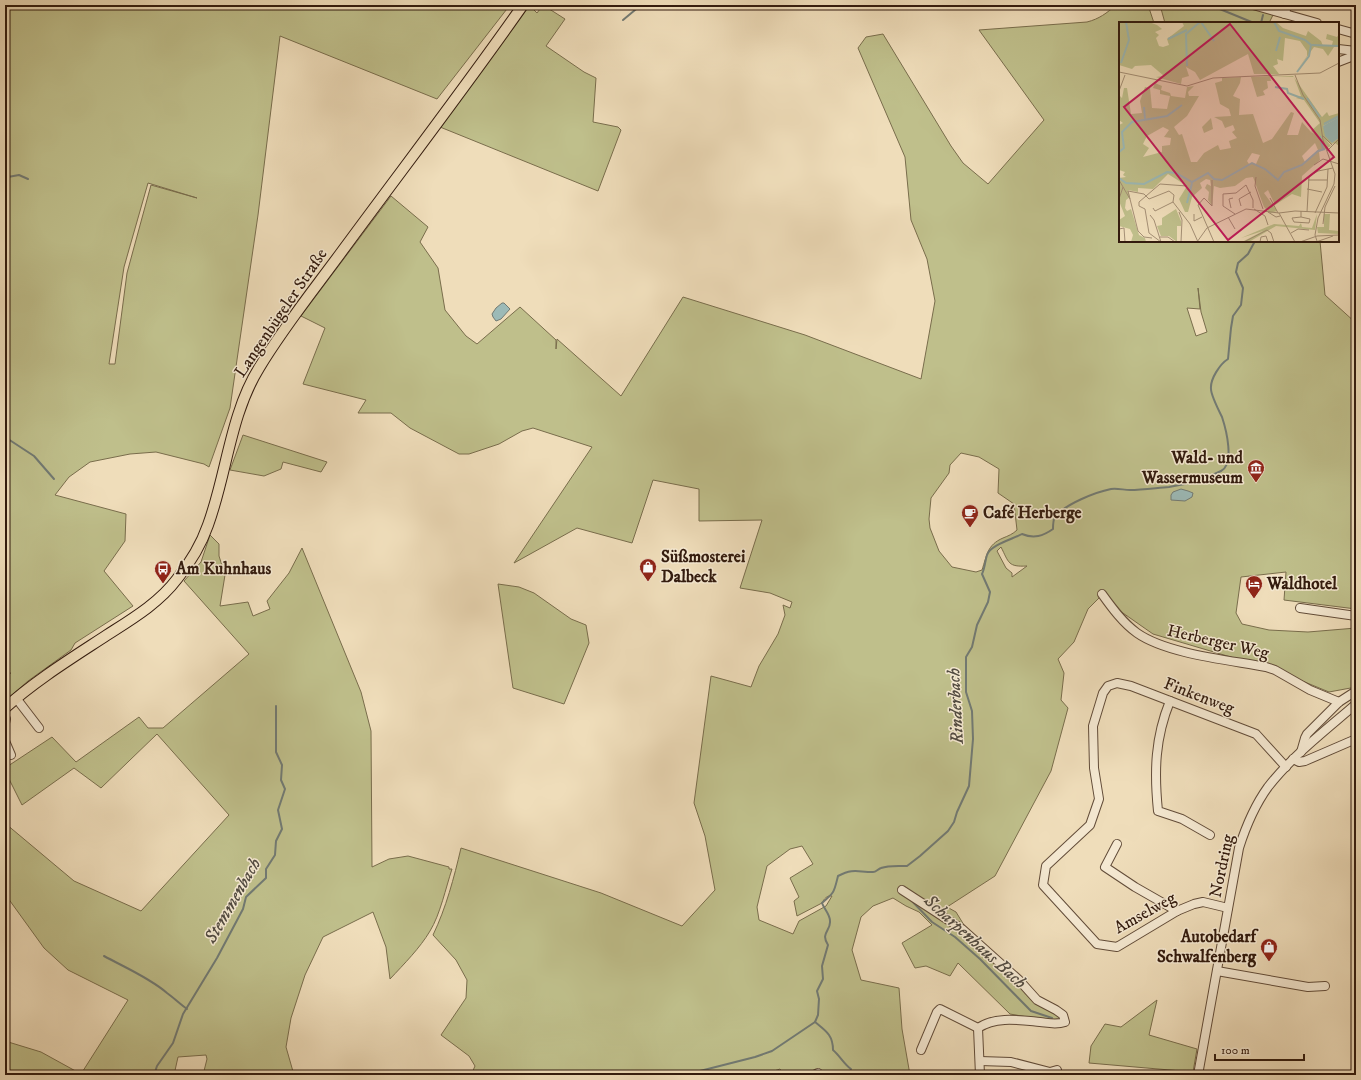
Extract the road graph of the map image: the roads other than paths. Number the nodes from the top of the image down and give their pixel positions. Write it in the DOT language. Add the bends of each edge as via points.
graph roads {
  1 [pos="523,5"];
  2 [pos="1253,5"];
  3 [pos="1287,5"];
  4 [pos="1285,14"];
  5 [pos="1297,20"];
  6 [pos="1310,22"];
  7 [pos="1339,29"];
  8 [pos="1356,34"];
  9 [pos="1339,49"];
  10 [pos="1356,51"];
  11 [pos="1356,55"];
  12 [pos="1339,62"];
  13 [pos="1102,594"];
  14 [pos="1300,608"];
  15 [pos="1356,616"];
  16 [pos="1356,691"];
  17 [pos="16,698"];
  18 [pos="1170,701"];
  19 [pos="1339,702"];
  20 [pos="1100,703"];
  21 [pos="1356,704"];
  22 [pos="5,708"];
  23 [pos="5,717"];
  24 [pos="5,723"];
  25 [pos="39,728"];
  26 [pos="1356,739"];
  27 [pos="5,741"];
  28 [pos="1300,753"];
  29 [pos="11,754"];
  30 [pos="1293,760"];
  31 [pos="1286,767"];
  32 [pos="1210,835"];
  33 [pos="1117,844"];
  34 [pos="902,890"];
  35 [pos="1228,908"];
  36 [pos="1177,911"];
  37 [pos="1217,971"];
  38 [pos="1325,986"];
  39 [pos="978,1028"];
  40 [pos="921,1050"];
  41 [pos="980,1061"];
  42 [pos="1057,1070"];
  43 [pos="980,1075"];
  44 [pos="1198,1075"];
  1 -- 17 [label="main road, Langenbügeler Straße" via="258,369 238,415 208,526 195,554 176,580 139,614"];
  2 -- 4 [label="street"];
  3 -- 4 [label="street"];
  4 -- 5 [label="street"];
  5 -- 6 [label="street"];
  7 -- 8 [label="street"];
  9 -- 10 [label="street"];
  11 -- 12 [label="street"];
  13 -- 19 [label="street, Herberger Weg" via="1125,622 1152,641 1171,648 1266,667"];
  14 -- 15 [label="street"];
  16 -- 19 [label="street"];
  17 -- 22 [label="main road, Langenbügeler Straße"];
  17 -- 25 [label="street"];
  18 -- 20 [label="street, Finkenweg" via="1117,683 1108,686"];
  18 -- 31 [label="street, Finkenweg" via="1256,734"];
  18 -- 32 [label="street" via="1159,734 1156,776 1158,811 1182,819"];
  19 -- 28 [label="street" via="1308,734"];
  20 -- 36 [label="street, Amselweg" via="1093,726 1092,747 1100,798 1090,825 1046,866 1043,885 1097,944 1117,947"];
  21 -- 28 [label="street, Nordring"];
  23 -- 24 [label="street"];
  26 -- 30 [label="street" via="1306,761"];
  27 -- 29 [label="street"];
  28 -- 30 [label="street, Nordring"];
  30 -- 31 [label="street, Nordring"];
  31 -- 35 [label="street, Nordring" via="1261,797 1245,831 1239,848"];
  33 -- 36 [label="street" via="1105,867"];
  34 -- 39 [label="street" via="962,929 1020,980 1037,1000 1063,1015 1065,1022 1057,1024 1013,1019 987,1022"];
  35 -- 36 [label="street, Amselweg" via="1203,902"];
  35 -- 37 [label="street, Nordring"];
  37 -- 38 [label="street" via="1308,987"];
  37 -- 44 [label="street, Nordring"];
  39 -- 40 [label="street" via="940,1009"];
  39 -- 41 [label="street"];
  41 -- 42 [label="street" via="1011,1062 1050,1072"];
  41 -- 43 [label="street"];
}
